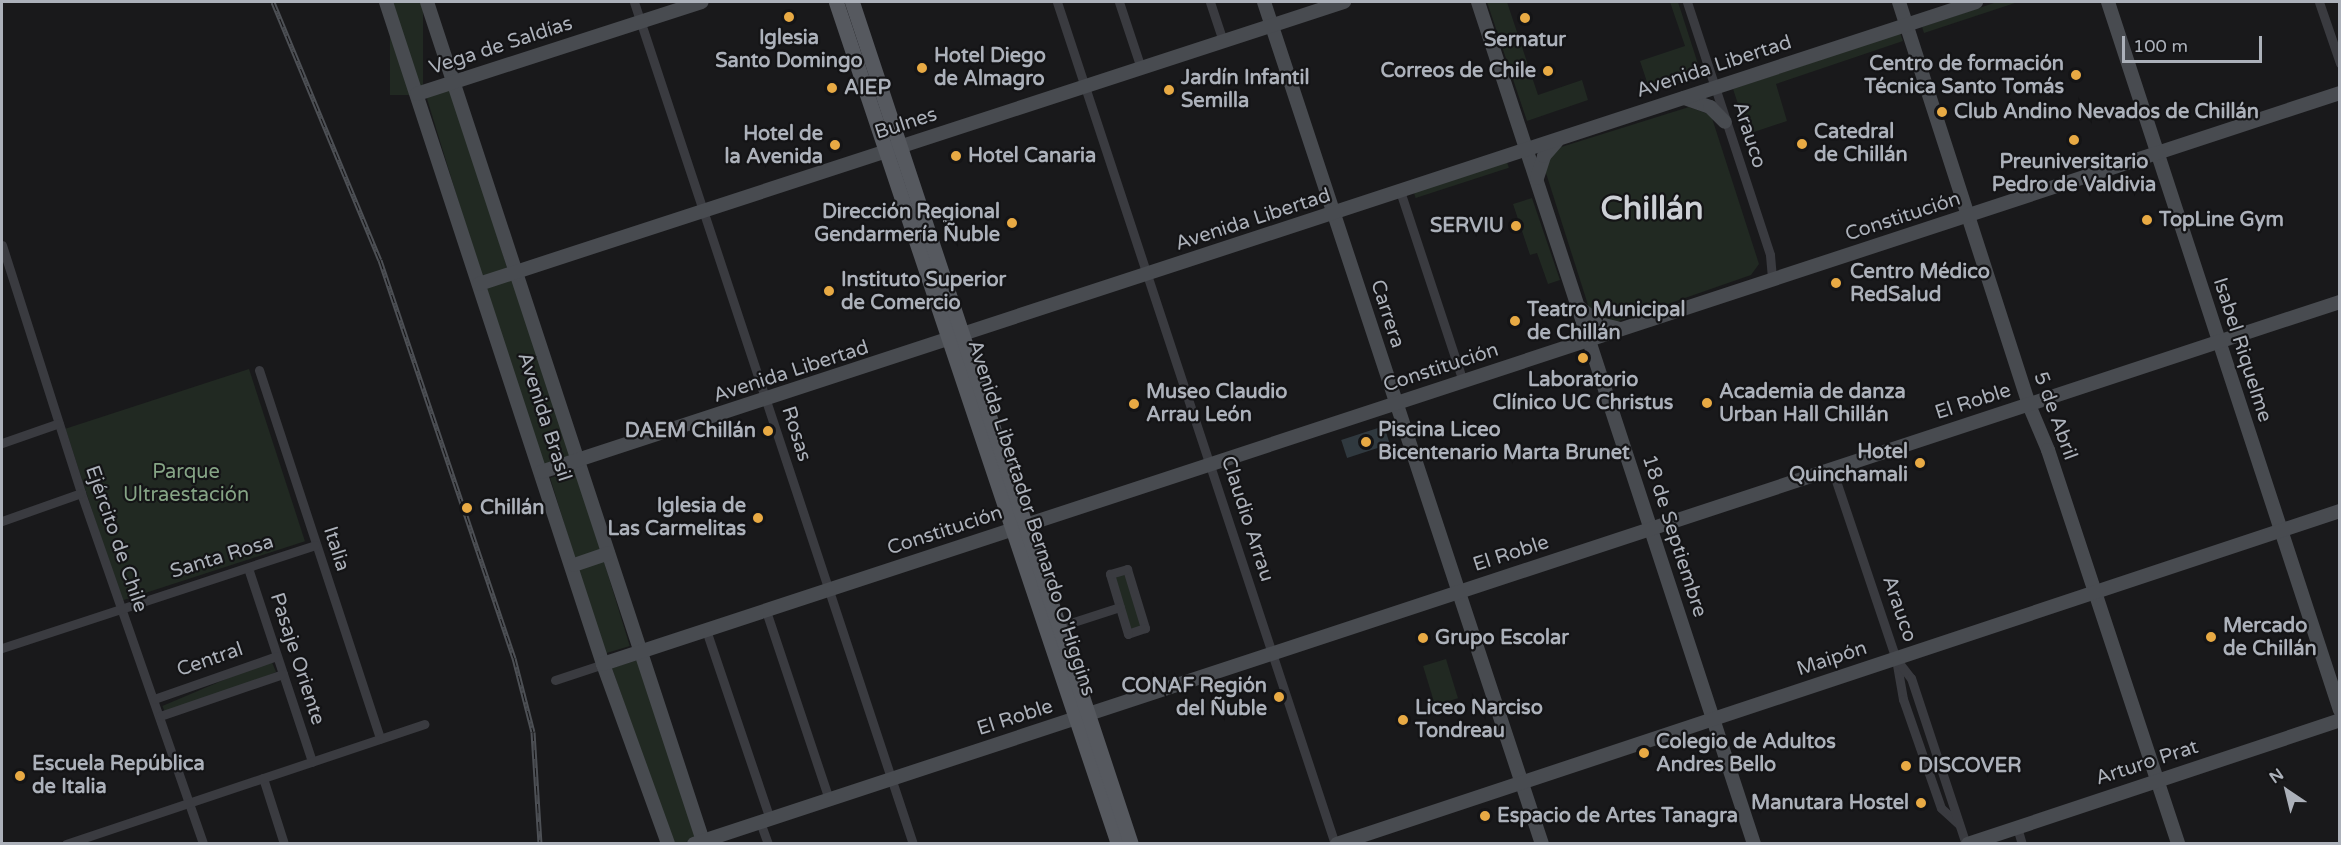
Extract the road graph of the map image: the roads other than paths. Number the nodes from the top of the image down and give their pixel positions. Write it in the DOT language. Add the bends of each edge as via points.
graph roads {
  1 [pos="386,2"];
  2 [pos="428,2"];
  3 [pos="634,2"];
  4 [pos="701,2"];
  5 [pos="836,2"];
  6 [pos="852,2"];
  7 [pos="1057,2"];
  8 [pos="1119,2"];
  9 [pos="1210,2"];
  10 [pos="1264,2"];
  11 [pos="1344,2"];
  12 [pos="1478,2"];
  13 [pos="1687,2"];
  14 [pos="1899,2"];
  15 [pos="1976,2"];
  16 [pos="2108,2"];
  17 [pos="2319,2"];
  18 [pos="640,21"];
  19 [pos="1272,25"];
  20 [pos="1906,25"];
  21 [pos="1223,41"];
  22 [pos="2340,63"];
  23 [pos="1141,68"];
  24 [pos="454,82"];
  25 [pos="1085,86"];
  26 [pos="1715,87"];
  27 [pos="2340,93"];
  28 [pos="417,94"];
  29 [pos="1682,98"];
  30 [pos="1725,122"];
  31 [pos="1560,139"];
  32 [pos="894,149"];
  33 [pos="1527,150"];
  34 [pos="2159,153"];
  35 [pos="1537,180"];
  36 [pos="1400,191"];
  37 [pos="704,211"];
  38 [pos="1334,213"];
  39 [pos="1968,216"];
  40 [pos="2,245"];
  41 [pos="516,272"];
  42 [pos="1147,275"];
  43 [pos="1772,280"];
  44 [pos="479,284"];
  45 [pos="2340,302"];
  46 [pos="1579,307"];
  47 [pos="1620,330"];
  48 [pos="956,338"];
  49 [pos="1590,339"];
  50 [pos="2219,341"];
  51 [pos="259,370"];
  52 [pos="1463,381"];
  53 [pos="766,400"];
  54 [pos="1396,403"];
  55 [pos="2029,405"];
  56 [pos="58,423"];
  57 [pos="2,443"];
  58 [pos="578,462"];
  59 [pos="1210,464"];
  60 [pos="1832,469"];
  61 [pos="541,472"];
  62 [pos="81,493"];
  63 [pos="2340,511"];
  64 [pos="2,521"];
  65 [pos="1019,527"];
  66 [pos="1651,529"];
  67 [pos="2281,530"];
  68 [pos="316,545"];
  69 [pos="608,553"];
  70 [pos="574,565"];
  71 [pos="248,568"];
  72 [pos="830,590"];
  73 [pos="1459,592"];
  74 [pos="2095,593"];
  75 [pos="120,607"];
  76 [pos="1120,608"];
  77 [pos="766,611"];
  78 [pos="1058,627"];
  79 [pos="706,630"];
  80 [pos="2,648"];
  81 [pos="640,652"];
  82 [pos="1272,653"];
  83 [pos="277,656"];
  84 [pos="1896,659"];
  85 [pos="603,664"];
  86 [pos="283,674"];
  87 [pos="555,680"];
  88 [pos="154,699"];
  89 [pos="2340,710"];
  90 [pos="160,716"];
  91 [pos="1081,716"];
  92 [pos="1713,719"];
  93 [pos="2340,720"];
  94 [pos="424,724"];
  95 [pos="380,739"];
  96 [pos="312,762"];
  97 [pos="263,778"];
  98 [pos="892,779"];
  99 [pos="2157,780"];
  100 [pos="1522,783"];
  101 [pos="829,800"];
  102 [pos="189,803"];
  103 [pos="765,820"];
  104 [pos="1959,824"];
  105 [pos="2017,827"];
  106 [pos="66,843"];
  107 [pos="203,843"];
  108 [pos="284,843"];
  109 [pos="668,843"];
  110 [pos="700,843"];
  111 [pos="768,843"];
  112 [pos="913,843"];
  113 [pos="1118,843"];
  114 [pos="1131,843"];
  115 [pos="1336,843"];
  116 [pos="1542,843"];
  117 [pos="1752,843"];
  118 [pos="1967,843"];
  119 [pos="2022,843"];
  120 [pos="2178,843"];
  1 -- 28 [label="street, Avenida Brasil"];
  2 -- 24 [label="street, Avenida Brasil"];
  3 -- 18 [label="street, Rosas"];
  4 -- 18 [label="street, Vega de Saldías"];
  5 -- 32 [label="main road, Avenida Libertador Bernardo O'Higgins"];
  6 -- 32 [label="main road, Avenida Libertador Bernardo O'Higgins"];
  7 -- 25 [label="street, Claudio Arrau"];
  8 -- 23 [label="street"];
  9 -- 21 [label="street"];
  10 -- 19 [label="street, Carrera"];
  11 -- 19 [label="street, Bulnes"];
  12 -- 33 [label="street, 18 de Septiembre"];
  13 -- 26 [label="street, Arauco"];
  14 -- 20 [label="street, 5 de Abril"];
  15 -- 20 [label="street, Avenida Libertad"];
  16 -- 34 [label="street, Isabel Riquelme"];
  17 -- 22 [label="street"];
  18 -- 24 [label="street, Vega de Saldías"];
  18 -- 37 [label="street, Rosas"];
  19 -- 21 [label="street, Bulnes"];
  19 -- 38 [label="street, Carrera"];
  20 -- 26 [label="street, Avenida Libertad"];
  20 -- 39 [label="street, 5 de Abril"];
  21 -- 23 [label="street, Bulnes"];
  23 -- 25 [label="street, Bulnes"];
  24 -- 28 [label="street, Vega de Saldías"];
  24 -- 41 [label="street, Avenida Brasil"];
  25 -- 32 [label="street, Bulnes"];
  25 -- 42 [label="street, Claudio Arrau"];
  26 -- 29 [label="street, Avenida Libertad"];
  26 -- 30 [label="street, Arauco"];
  27 -- 34 [label="street, Constitución"];
  28 -- 44 [label="street, Avenida Brasil"];
  29 -- 30 [label="street" via="1710,107"];
  29 -- 31 [label="street, Avenida Libertad"];
  30 -- 43 [label="street, Arauco" via="1770,255"];
  31 -- 33 [label="street, Avenida Libertad"];
  31 -- 35 [label="street" via="1544,156"];
  32 -- 37 [label="street, Bulnes"];
  32 -- 48 [label="main road, Avenida Libertador Bernardo O'Higgins"];
  33 -- 35 [label="street, 18 de Septiembre"];
  33 -- 36 [label="street, Avenida Libertad"];
  34 -- 39 [label="street, Constitución"];
  34 -- 50 [label="street, Isabel Riquelme"];
  35 -- 46 [label="street, 18 de Septiembre"];
  36 -- 38 [label="street, Avenida Libertad"];
  36 -- 52 [label="street"];
  37 -- 41 [label="street, Bulnes"];
  37 -- 53 [label="street, Rosas"];
  38 -- 42 [label="street, Avenida Libertad"];
  38 -- 54 [label="street, Carrera"];
  39 -- 43 [label="street, Constitución"];
  39 -- 55 [label="street, 5 de Abril"];
  40 -- 56 [label="street, Ejército de Chile"];
  41 -- 44 [label="street, Bulnes"];
  41 -- 58 [label="street, Avenida Brasil"];
  42 -- 48 [label="street, Avenida Libertad"];
  42 -- 59 [label="street, Claudio Arrau"];
  43 -- 47 [label="street, Constitución"];
  44 -- 61 [label="street, Avenida Brasil"];
  45 -- 50 [label="street, El Roble"];
  46 -- 47 [label="street" via="1600,324"];
  46 -- 49 [label="street, 18 de Septiembre"];
  47 -- 49 [label="street, Constitución"];
  48 -- 53 [label="street, Avenida Libertad"];
  48 -- 65 [label="main road, Avenida Libertador Bernardo O'Higgins"];
  49 -- 52 [label="street, Constitución"];
  49 -- 66 [label="street, 18 de Septiembre"];
  50 -- 55 [label="street, El Roble"];
  50 -- 67 [label="street, Isabel Riquelme"];
  51 -- 68 [label="street, Italia"];
  52 -- 54 [label="street, Constitución"];
  53 -- 58 [label="street, Avenida Libertad"];
  53 -- 72 [label="street, Rosas"];
  54 -- 59 [label="street, Constitución"];
  54 -- 73 [label="street, Carrera"];
  55 -- 60 [label="street, El Roble"];
  55 -- 74 [label="street, 5 de Abril"];
  56 -- 57 [label="street"];
  56 -- 62 [label="street, Ejército de Chile"];
  58 -- 61 [label="street, Avenida Libertad"];
  58 -- 69 [label="street, Avenida Brasil"];
  59 -- 65 [label="street, Constitución"];
  59 -- 82 [label="street, Claudio Arrau"];
  60 -- 66 [label="street, El Roble"];
  60 -- 84 [label="street, Arauco"];
  61 -- 70 [label="street, Avenida Brasil"];
  62 -- 64 [label="street"];
  62 -- 75 [label="street, Ejército de Chile"];
  63 -- 67 [label="street, Maipón"];
  65 -- 72 [label="street, Constitución"];
  65 -- 78 [label="main road, Avenida Libertador Bernardo O'Higgins"];
  65 -- 91 [label="main road, Avenida Libertador Bernardo O'Higgins"];
  66 -- 73 [label="street, El Roble"];
  66 -- 92 [label="street, 18 de Septiembre"];
  67 -- 74 [label="street, Maipón"];
  67 -- 89 [label="street, Isabel Riquelme"];
  68 -- 71 [label="street, Santa Rosa"];
  68 -- 95 [label="street, Italia"];
  69 -- 70 [label="street"];
  69 -- 81 [label="street, Avenida Brasil"];
  70 -- 85 [label="street, Avenida Brasil"];
  71 -- 75 [label="street, Santa Rosa"];
  71 -- 83 [label="street, Pasaje Oriente"];
  72 -- 77 [label="street, Constitución"];
  72 -- 98 [label="street, Rosas"];
  73 -- 82 [label="street, El Roble"];
  73 -- 100 [label="street, Carrera"];
  74 -- 84 [label="street, Maipón"];
  74 -- 99 [label="street, 5 de Abril"];
  75 -- 80 [label="street, Santa Rosa"];
  75 -- 88 [label="street, Ejército de Chile"];
  76 -- 76 [label="street" via="1128,634 1146,628 1127,569 1110,574"];
  76 -- 78 [label="street"];
  77 -- 79 [label="street, Constitución"];
  77 -- 101 [label="street"];
  78 -- 91 [label="main road, Avenida Libertador Bernardo O'Higgins"];
  79 -- 81 [label="street, Constitución"];
  79 -- 103 [label="street"];
  81 -- 85 [label="street, Constitución"];
  81 -- 110 [label="street, Avenida Brasil"];
  82 -- 91 [label="street, El Roble"];
  82 -- 115 [label="street, Claudio Arrau"];
  83 -- 86 [label="street, Pasaje Oriente"];
  83 -- 88 [label="street, Central"];
  84 -- 92 [label="street, Maipón"];
  84 -- 104 [label="street, Arauco" via="1911,678"];
  84 -- 104 [label="street, Arauco" via="1903,699 1941,808"];
  85 -- 87 [label="street, Constitución"];
  85 -- 109 [label="street, Avenida Brasil"];
  86 -- 90 [label="street, Central"];
  86 -- 96 [label="street, Pasaje Oriente"];
  88 -- 90 [label="street, Ejército de Chile"];
  90 -- 102 [label="street, Ejército de Chile"];
  91 -- 98 [label="street, El Roble"];
  91 -- 113 [label="main road, Avenida Libertador Bernardo O'Higgins"];
  91 -- 114 [label="main road, Avenida Libertador Bernardo O'Higgins"];
  92 -- 100 [label="street, Maipón"];
  92 -- 117 [label="street, 18 de Septiembre"];
  93 -- 99 [label="street, Arturo Prat"];
  94 -- 95 [label="street"];
  95 -- 96 [label="street"];
  96 -- 97 [label="street"];
  97 -- 102 [label="street"];
  97 -- 108 [label="street"];
  98 -- 101 [label="street, El Roble"];
  98 -- 112 [label="street, Rosas"];
  99 -- 105 [label="street, Arturo Prat"];
  99 -- 120 [label="street, 5 de Abril"];
  100 -- 115 [label="street, Maipón"];
  100 -- 116 [label="street, Carrera"];
  101 -- 103 [label="street, El Roble"];
  102 -- 106 [label="street"];
  102 -- 107 [label="street, Ejército de Chile"];
  103 -- 110 [label="street, El Roble"];
  103 -- 111 [label="street"];
  104 -- 118 [label="street, Arauco"];
  105 -- 118 [label="street, Arturo Prat"];
  105 -- 119 [label="street"];
}
